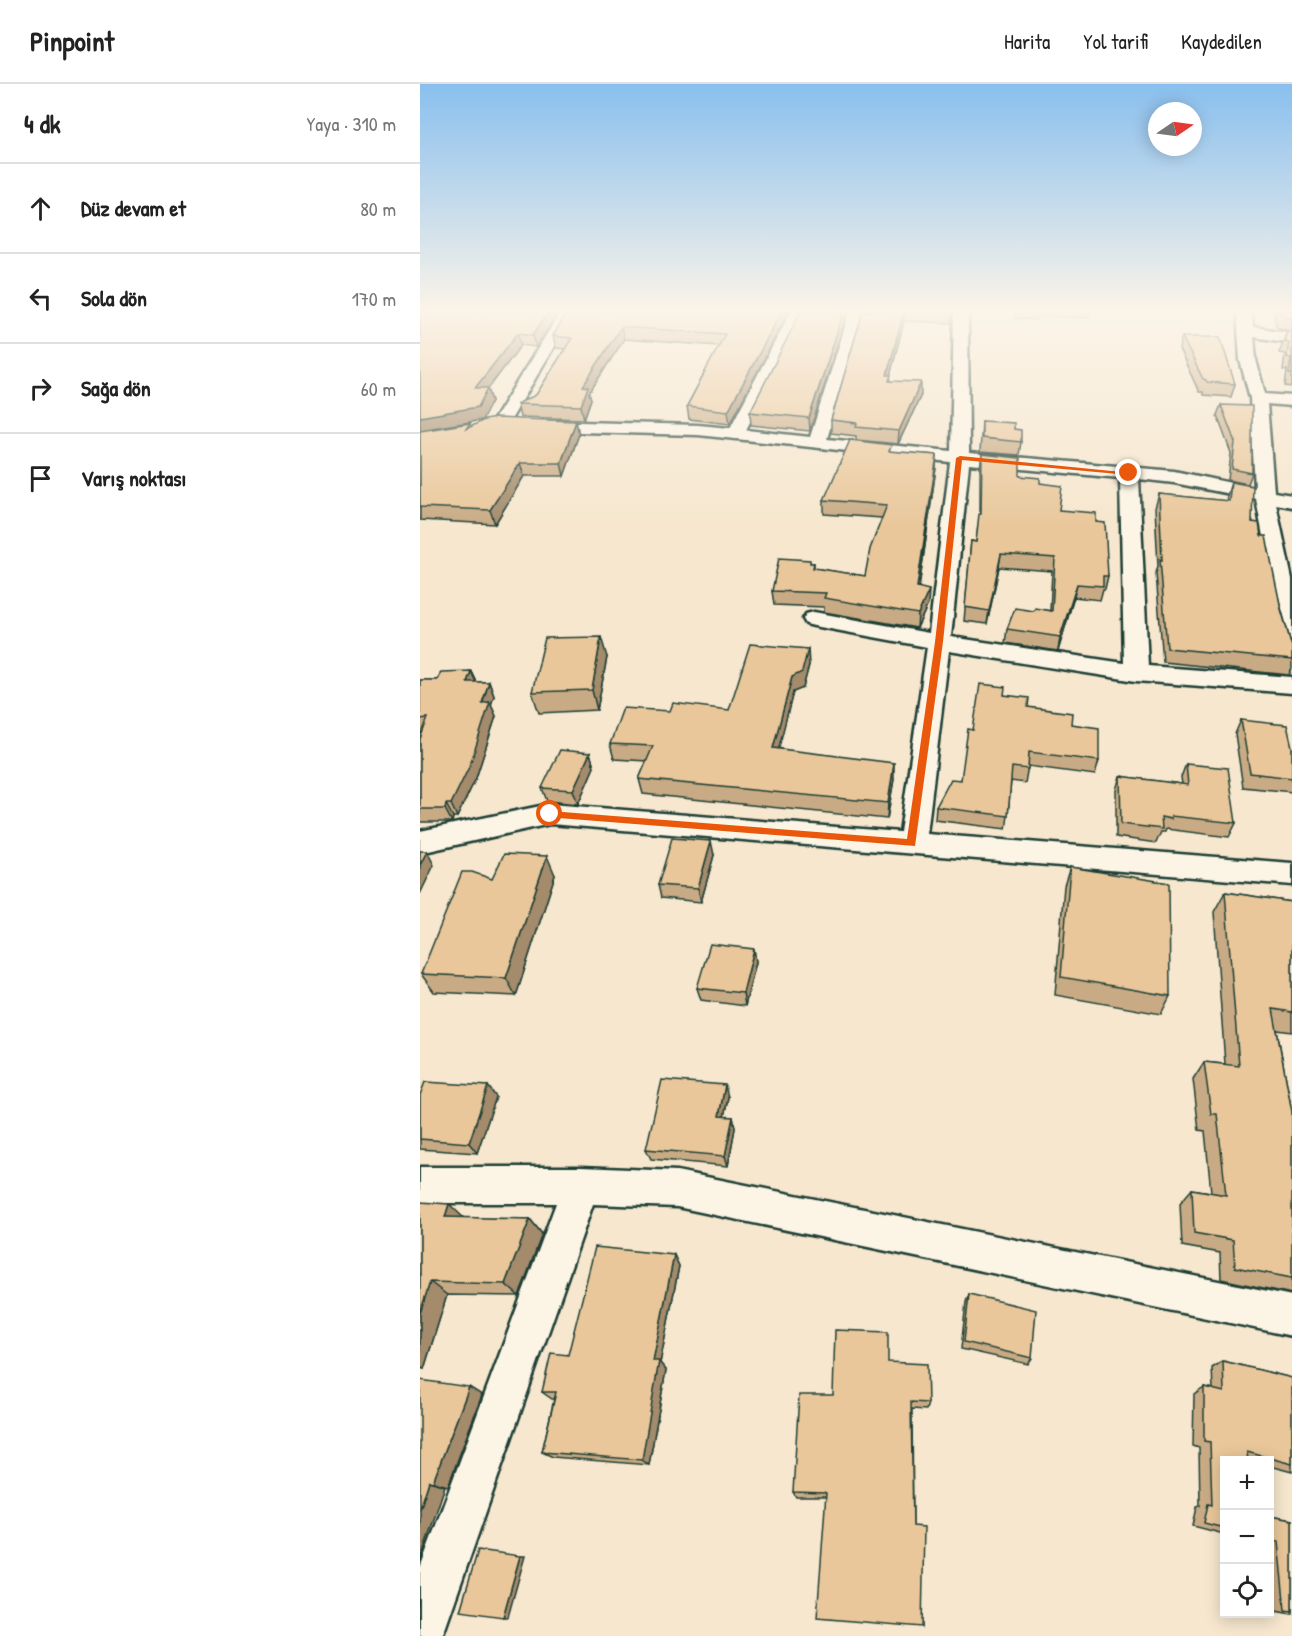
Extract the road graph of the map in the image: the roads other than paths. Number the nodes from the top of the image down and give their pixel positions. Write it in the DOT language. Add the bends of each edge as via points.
graph roads {
  1 [pos="524,383"];
  2 [pos="761,383"];
  3 [pos="835,383"];
  4 [pos="961,383"];
  5 [pos="1254,383"];
  6 [pos="1258,398"];
  7 [pos="1292,401"];
  8 [pos="500,424"];
  9 [pos="477,428"];
  10 [pos="735,435"];
  11 [pos="817,444"];
  12 [pos="960,458"];
  13 [pos="1129,473"];
  14 [pos="1264,496"];
  15 [pos="1292,501"];
  16 [pos="814,619"];
  17 [pos="1292,633"];
  18 [pos="939,642"];
  19 [pos="1136,673"];
  20 [pos="1292,685"];
  21 [pos="420,842"];
  22 [pos="912,843"];
  23 [pos="1292,874"];
  24 [pos="420,1185"];
  25 [pos="581,1185"];
  26 [pos="1292,1316"];
  27 [pos="420,1632"];
  1 -- 8 [label="street"];
  2 -- 10 [label="street"];
  3 -- 11 [label="street"];
  4 -- 12 [label="street"];
  5 -- 6 [label="street"];
  6 -- 7 [label="street"];
  6 -- 14 [label="street"];
  8 -- 9 [label="street"];
  8 -- 10 [label="street" via="698,430"];
  10 -- 11 [label="street"];
  11 -- 12 [label="street"];
  12 -- 13 [label="street"];
  12 -- 18 [label="street"];
  13 -- 14 [label="street" via="1174,477"];
  13 -- 19 [label="street"];
  14 -- 15 [label="street"];
  14 -- 17 [label="street"];
  16 -- 18 [label="street"];
  18 -- 19 [label="street"];
  18 -- 22 [label="street"];
  19 -- 20 [label="street"];
  21 -- 22 [label="street" via="550,814"];
  22 -- 23 [label="street"];
  24 -- 25 [label="street"];
  25 -- 26 [label="street" via="677,1189"];
  25 -- 27 [label="street"];
}
